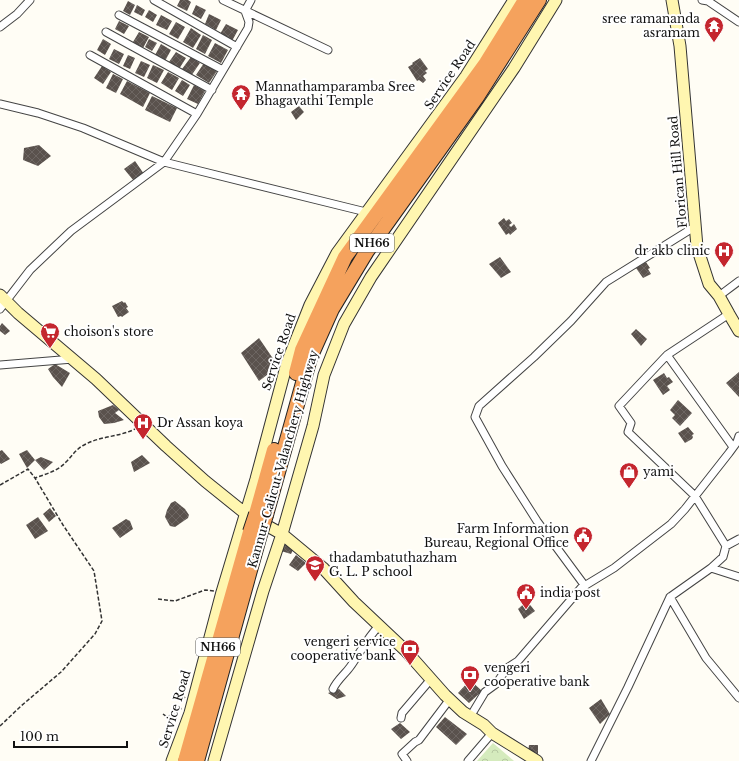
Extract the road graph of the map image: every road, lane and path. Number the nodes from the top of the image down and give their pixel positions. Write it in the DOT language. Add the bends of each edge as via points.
graph roads {
  1 [pos="30,0"];
  2 [pos="154,0"];
  3 [pos="223,0"];
  4 [pos="251,0"];
  5 [pos="514,0"];
  6 [pos="526,0"];
  7 [pos="539,0"];
  8 [pos="556,0"];
  9 [pos="702,0"];
  10 [pos="672,1"];
  11 [pos="245,11"];
  12 [pos="119,15"];
  13 [pos="739,22"];
  14 [pos="0,27"];
  15 [pos="106,32"];
  16 [pos="237,47"];
  17 [pos="328,50"];
  18 [pos="90,55"];
  19 [pos="223,70"];
  20 [pos="212,90"];
  21 [pos="0,104"];
  22 [pos="197,114"];
  23 [pos="164,162"];
  24 [pos="366,212"];
  25 [pos="696,226"];
  26 [pos="739,281"];
  27 [pos="719,296"];
  28 [pos="2,302"];
  29 [pos="728,314"];
  30 [pos="739,331"];
  31 [pos="667,355"];
  32 [pos="73,359"];
  33 [pos="0,364"];
  34 [pos="144,425"];
  35 [pos="739,436"];
  36 [pos="733,447"];
  37 [pos="35,478"];
  38 [pos="0,485"];
  39 [pos="695,496"];
  40 [pos="256,514"];
  41 [pos="282,534"];
  42 [pos="255,535"];
  43 [pos="739,539"];
  44 [pos="726,546"];
  45 [pos="711,568"];
  46 [pos="739,577"];
  47 [pos="585,586"];
  48 [pos="222,592"];
  49 [pos="670,597"];
  50 [pos="158,599"];
  51 [pos="379,626"];
  52 [pos="431,679"];
  53 [pos="333,689"];
  54 [pos="739,698"];
  55 [pos="450,699"];
  56 [pos="191,704"];
  57 [pos="163,714"];
  58 [pos="470,717"];
  59 [pos="401,718"];
  60 [pos="0,726"];
  61 [pos="492,733"];
  62 [pos="172,761"];
  63 [pos="185,761"];
  64 [pos="197,761"];
  65 [pos="214,761"];
  66 [pos="406,761"];
  67 [pos="468,761"];
  68 [pos="537,761"];
  69 [pos="591,761"];
  1 -- 14 [label="street"];
  2 -- 16 [label="street"];
  3 -- 11 [label="street"];
  4 -- 11 [label="street"];
  5 -- 24 [label="street, Service Road" via="466,76"];
  6 -- 40 [label="highway, NH66" via="486,63 344,257 302,350"];
  7 -- 40 [label="highway, Kannur-Calicut-Valanchery Highway / NH66" via="477,97 366,251 332,310 310,358"];
  8 -- 41 [label="street" via="514,68 371,277 344,324 324,375 313,426"];
  9 -- 13 [label="street" via="708,1"];
  10 -- 25 [label="street, Florican Hill Road" via="680,46"];
  11 -- 16 [label="street" via="249,22 248,28"];
  11 -- 17 [label="street"];
  12 -- 19 [label="street"];
  15 -- 20 [label="street"];
  16 -- 19 [label="street"];
  18 -- 22 [label="street"];
  19 -- 20 [label="street"];
  20 -- 22 [label="street"];
  21 -- 23 [label="street" via="83,128"];
  22 -- 23 [label="street"];
  23 -- 24 [label="street"];
  23 -- 28 [label="street" via="71,231 30,270"];
  24 -- 40 [label="street, Service Road" via="337,253 307,312 287,363"];
  25 -- 27 [label="street, Florican Hill Road" via="697,247 709,284"];
  25 -- 47 [label="street" via="606,282 571,321 479,406 475,417 537,521"];
  26 -- 27 [label="street"];
  27 -- 29 [label="street, Florican Hill Road"];
  28 -- 32 [label="street"];
  29 -- 30 [label="street, Florican Hill Road"];
  29 -- 31 [label="street"];
  31 -- 36 [label="street"];
  31 -- 39 [label="street" via="619,406 631,423 628,432"];
  32 -- 33 [label="street"];
  32 -- 34 [label="street"];
  34 -- 37 [label="path" via="125,434 83,445 57,470"];
  34 -- 40 [label="street" via="205,481"];
  35 -- 36 [label="street"];
  36 -- 39 [label="street"];
  37 -- 38 [label="path" via="28,469"];
  37 -- 60 [label="path" via="94,571 102,622 96,634 61,672"];
  39 -- 44 [label="street"];
  39 -- 47 [label="street" via="671,524 614,568"];
  40 -- 41 [label="street"];
  40 -- 42 [label="highway, Kannur-Calicut-Valanchery Highway / NH66, bridge"];
  40 -- 48 [label="street, Service Road"];
  41 -- 51 [label="street" via="324,568"];
  41 -- 65 [label="street"];
  42 -- 63 [label="highway, NH66"];
  42 -- 64 [label="highway, Kannur-Calicut-Valanchery Highway / NH66"];
  43 -- 44 [label="street"];
  44 -- 45 [label="street" via="723,557"];
  45 -- 46 [label="street"];
  45 -- 49 [label="street"];
  47 -- 58 [label="street" via="580,588 518,661 507,668 496,684 485,692"];
  48 -- 50 [label="path" via="205,590 175,601"];
  48 -- 56 [label="street, Service Road"];
  49 -- 54 [label="street" via="706,658"];
  49 -- 69 [label="street"];
  51 -- 52 [label="street"];
  51 -- 53 [label="street"];
  52 -- 55 [label="street"];
  52 -- 59 [label="street" via="402,713"];
  55 -- 58 [label="street"];
  55 -- 66 [label="street" via="419,740 402,754"];
  56 -- 57 [label="path" via="167,717"];
  56 -- 62 [label="street, Service Road"];
  58 -- 61 [label="street"];
  61 -- 67 [label="street"];
  61 -- 68 [label="street"];
}
